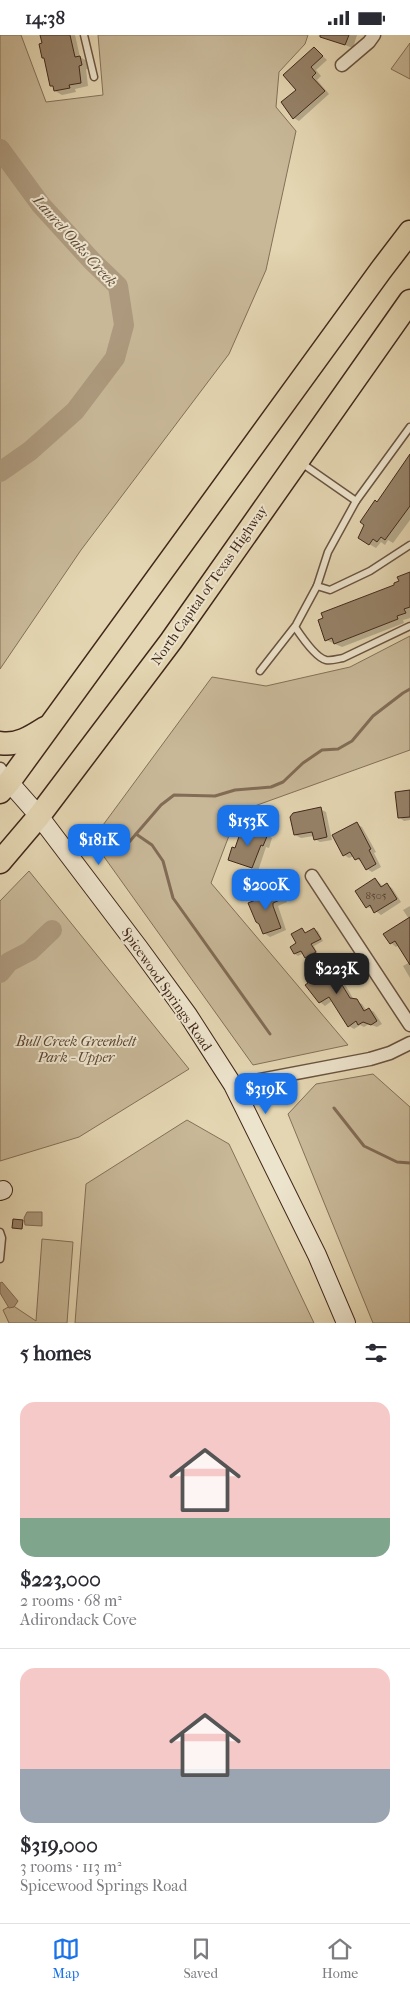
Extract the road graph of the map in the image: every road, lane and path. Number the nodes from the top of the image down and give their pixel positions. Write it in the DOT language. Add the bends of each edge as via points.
graph roads {
  1 [pos="84,35"];
  2 [pos="374,35"];
  3 [pos="342,65"];
  4 [pos="94,77"];
  5 [pos="410,232"];
  6 [pos="410,301"];
  7 [pos="410,427"];
  8 [pos="297,460"];
  9 [pos="356,501"];
  10 [pos="410,545"];
  11 [pos="317,586"];
  12 [pos="410,626"];
  13 [pos="294,627"];
  14 [pos="260,671"];
  15 [pos="50,725"];
  16 [pos="0,743"];
  17 [pos="3,781"];
  18 [pos="39,816"];
  19 [pos="0,862"];
  20 [pos="312,876"];
  21 [pos="410,1025"];
  22 [pos="410,1043"];
  23 [pos="233,1085"];
  24 [pos="0,1231"];
  25 [pos="0,1259"];
  26 [pos="346,1323"];
  1 -- 4 [label="lane"];
  2 -- 3 [label="street"];
  5 -- 15 [label="highway"];
  6 -- 8 [label="highway, North Capital of Texas Highway"];
  7 -- 9 [label="lane"];
  8 -- 9 [label="lane"];
  8 -- 18 [label="highway, North Capital of Texas Highway" via="170,641"];
  9 -- 11 [label="lane" via="328,553"];
  10 -- 11 [label="lane" via="370,571 330,590"];
  11 -- 13 [label="lane"];
  12 -- 13 [label="lane" via="343,658 331,660 324,660 317,654"];
  13 -- 14 [label="lane"];
  15 -- 16 [label="highway" via="16,743"];
  15 -- 17 [label="highway"];
  17 -- 18 [label="main road, Spicewood Springs Road"];
  18 -- 19 [label="highway, North Capital of Texas Highway"];
  18 -- 23 [label="main road, Spicewood Springs Road" via="188,1015"];
  20 -- 21 [label="street"];
  22 -- 23 [label="street" via="370,1059"];
  23 -- 26 [label="main road, Spicewood Springs Road" via="317,1255"];
  24 -- 25 [label="lane"];
}
